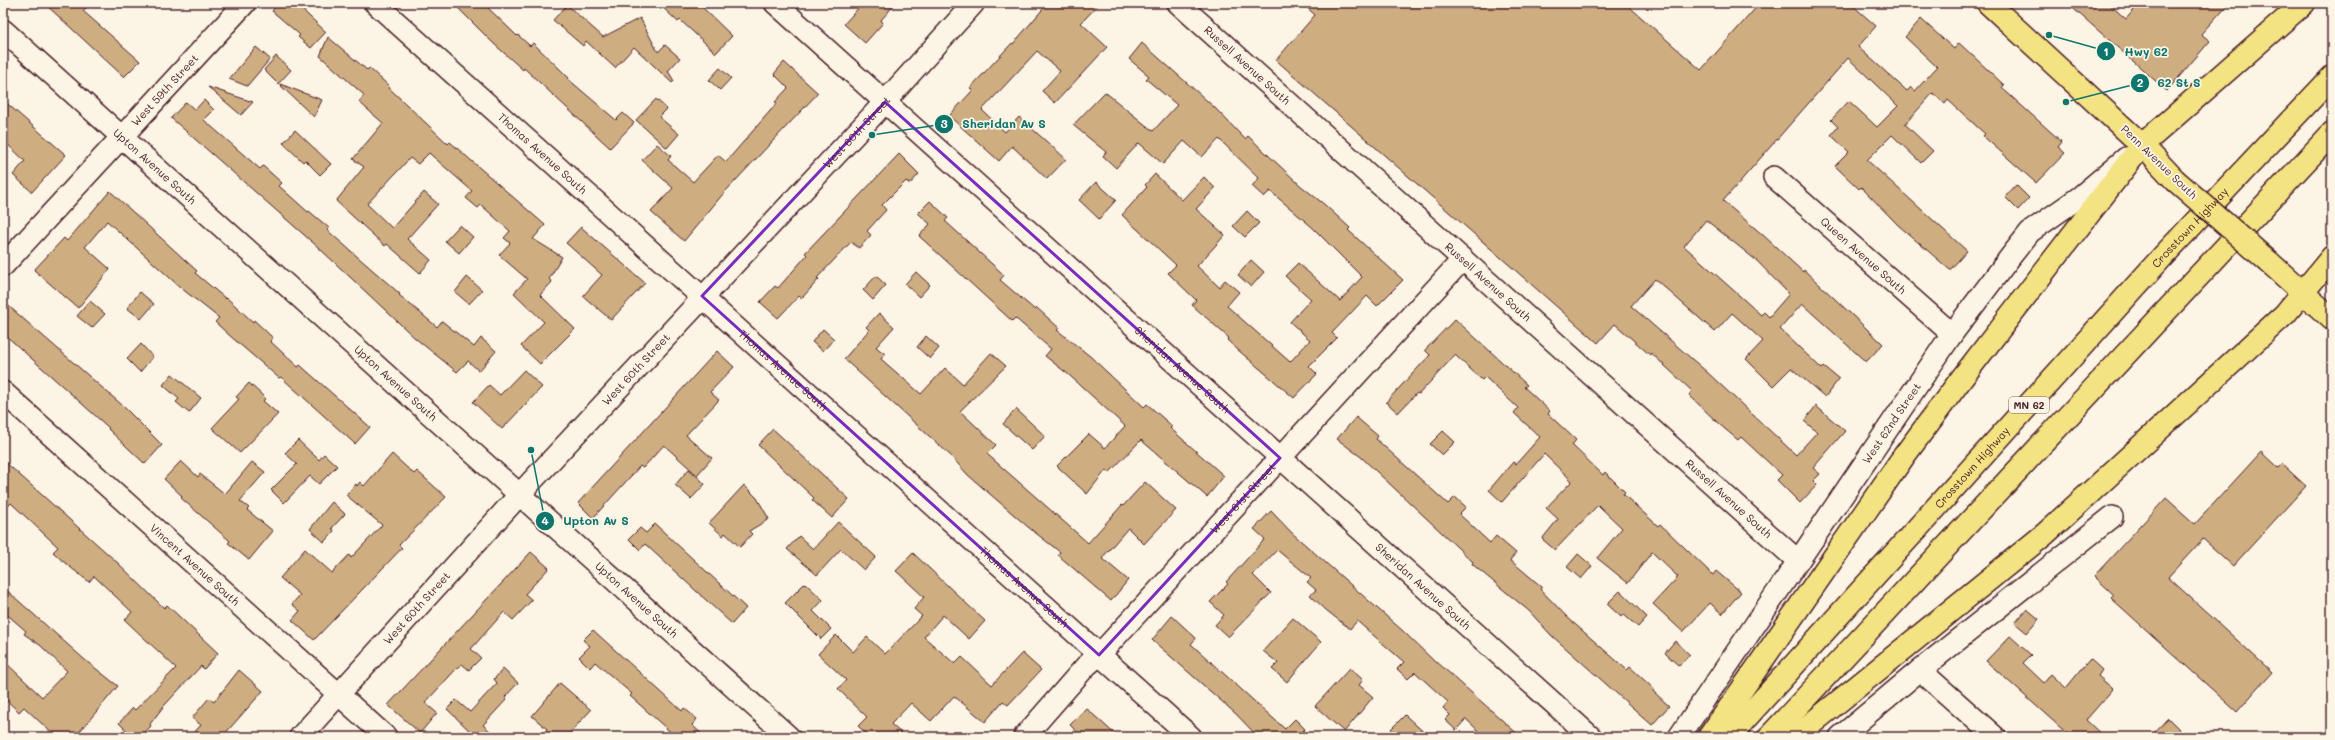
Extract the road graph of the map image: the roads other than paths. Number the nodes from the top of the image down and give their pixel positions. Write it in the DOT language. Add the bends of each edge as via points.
graph roads {
  1 [pos="245,3"];
  2 [pos="375,3"];
  3 [pos="775,3"];
  4 [pos="974,3"];
  5 [pos="1178,3"];
  6 [pos="1988,3"];
  7 [pos="2304,3"];
  8 [pos="3,30"];
  9 [pos="2332,77"];
  10 [pos="885,102"];
  11 [pos="2332,133"];
  12 [pos="122,137"];
  13 [pos="2142,145"];
  14 [pos="1774,177"];
  15 [pos="2332,257"];
  16 [pos="1463,259"];
  17 [pos="3,266"];
  18 [pos="2302,292"];
  19 [pos="702,296"];
  20 [pos="2332,319"];
  21 [pos="1952,334"];
  22 [pos="3,392"];
  23 [pos="1280,458"];
  24 [pos="519,495"];
  25 [pos="2112,517"];
  26 [pos="1798,561"];
  27 [pos="1099,655"];
  28 [pos="1920,670"];
  29 [pos="340,695"];
  30 [pos="300,737"];
  31 [pos="386,737"];
  32 [pos="789,737"];
  33 [pos="1024,737"];
  34 [pos="1191,737"];
  35 [pos="1591,737"];
  36 [pos="1679,737"];
  37 [pos="1709,737"];
  38 [pos="1729,737"];
  39 [pos="1768,737"];
  40 [pos="1795,737"];
  41 [pos="1840,737"];
  42 [pos="1995,737"];
  1 -- 12 [label="street, West 59th Street"];
  2 -- 19 [label="street, Thomas Avenue South"];
  3 -- 10 [label="street, Sheridan Avenue South"];
  4 -- 10 [label="street, West 60th Street"];
  5 -- 16 [label="street, Russell Avenue South"];
  6 -- 13 [label="main road, Penn Avenue South"];
  7 -- 13 [label="main road"];
  8 -- 12 [label="street, Upton Avenue South"];
  9 -- 38 [label="main road, Crosstown Highway / MN 62" via="2164,255"];
  10 -- 19 [label="street, West 60th Street"];
  10 -- 23 [label="street, Sheridan Avenue South" via="997,200"];
  11 -- 39 [label="main road, MN 62"];
  12 -- 17 [label="street, West 59th Street"];
  12 -- 24 [label="street, Upton Avenue South"];
  13 -- 18 [label="main road, Penn Avenue South, bridge" via="2175,180"];
  13 -- 21 [label="street, West 62nd Street" via="2081,196 2030,232"];
  13 -- 37 [label="main road" via="1918,438"];
  14 -- 21 [label="street, Queen Avenue South"];
  15 -- 18 [label="main road"];
  16 -- 23 [label="street, West 61st Street"];
  16 -- 26 [label="street, Russell Avenue South"];
  18 -- 20 [label="main road, Penn Avenue South"];
  18 -- 40 [label="main road" via="2285,314 2045,534"];
  19 -- 24 [label="street, West 60th Street"];
  19 -- 27 [label="street, Thomas Avenue South"];
  21 -- 26 [label="street, West 62nd Street"];
  22 -- 29 [label="street, Vincent Avenue South"];
  23 -- 27 [label="street, West 61st Street"];
  23 -- 35 [label="street, Sheridan Avenue South"];
  24 -- 29 [label="street, West 60th Street"];
  24 -- 32 [label="street, Upton Avenue South"];
  25 -- 28 [label="street"];
  26 -- 36 [label="street, West 62nd Street"];
  27 -- 33 [label="street, West 61st Street" via="1086,666"];
  27 -- 34 [label="street, Thomas Avenue South"];
  28 -- 41 [label="street"];
  28 -- 42 [label="street"];
  29 -- 30 [label="street, West 60th Street"];
  29 -- 31 [label="street, Vincent Avenue South"];
}
